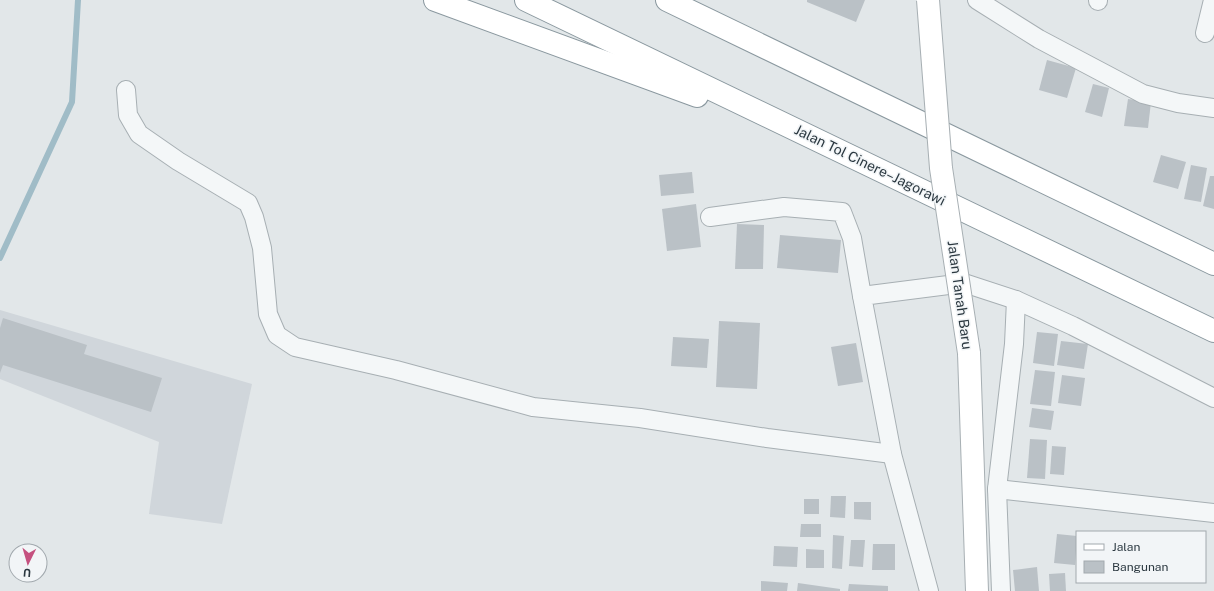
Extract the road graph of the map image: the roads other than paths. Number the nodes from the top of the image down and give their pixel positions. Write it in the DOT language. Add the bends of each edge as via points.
graph roads {
  1 [pos="435,0"];
  2 [pos="526,0"];
  3 [pos="668,0"];
  4 [pos="928,0"];
  5 [pos="980,0"];
  6 [pos="1213,0"];
  7 [pos="1205,33"];
  8 [pos="126,90"];
  9 [pos="1214,108"];
  10 [pos="818,140"];
  11 [pos="710,217"];
  12 [pos="1214,264"];
  13 [pos="862,296"];
  14 [pos="1016,300"];
  15 [pos="1214,330"];
  16 [pos="1214,398"];
  17 [pos="892,454"];
  18 [pos="997,488"];
  19 [pos="1214,513"];
  20 [pos="929,591"];
  21 [pos="977,591"];
  22 [pos="1001,591"];
  1 -- 10 [label="main road"];
  2 -- 10 [label="main road, Jalan Tol Cinere–Jagorawi"];
  3 -- 12 [label="main road"];
  4 -- 21 [label="main road, Jalan Tanah Baru, bridge" via="941,168 969,352"];
  5 -- 9 [label="street" via="1039,39 1143,94 1178,103"];
  6 -- 7 [label="street"];
  8 -- 17 [label="street" via="128,115 138,134 248,203 262,248 268,314 277,335 295,346 533,407 640,418"];
  10 -- 15 [label="main road, Jalan Tol Cinere–Jagorawi"];
  11 -- 13 [label="street" via="784,207 842,212 852,238"];
  13 -- 14 [label="street" via="964,283"];
  13 -- 17 [label="street"];
  14 -- 16 [label="street"];
  14 -- 18 [label="street" via="1014,344"];
  17 -- 20 [label="street"];
  18 -- 19 [label="street"];
  18 -- 22 [label="street"];
}
